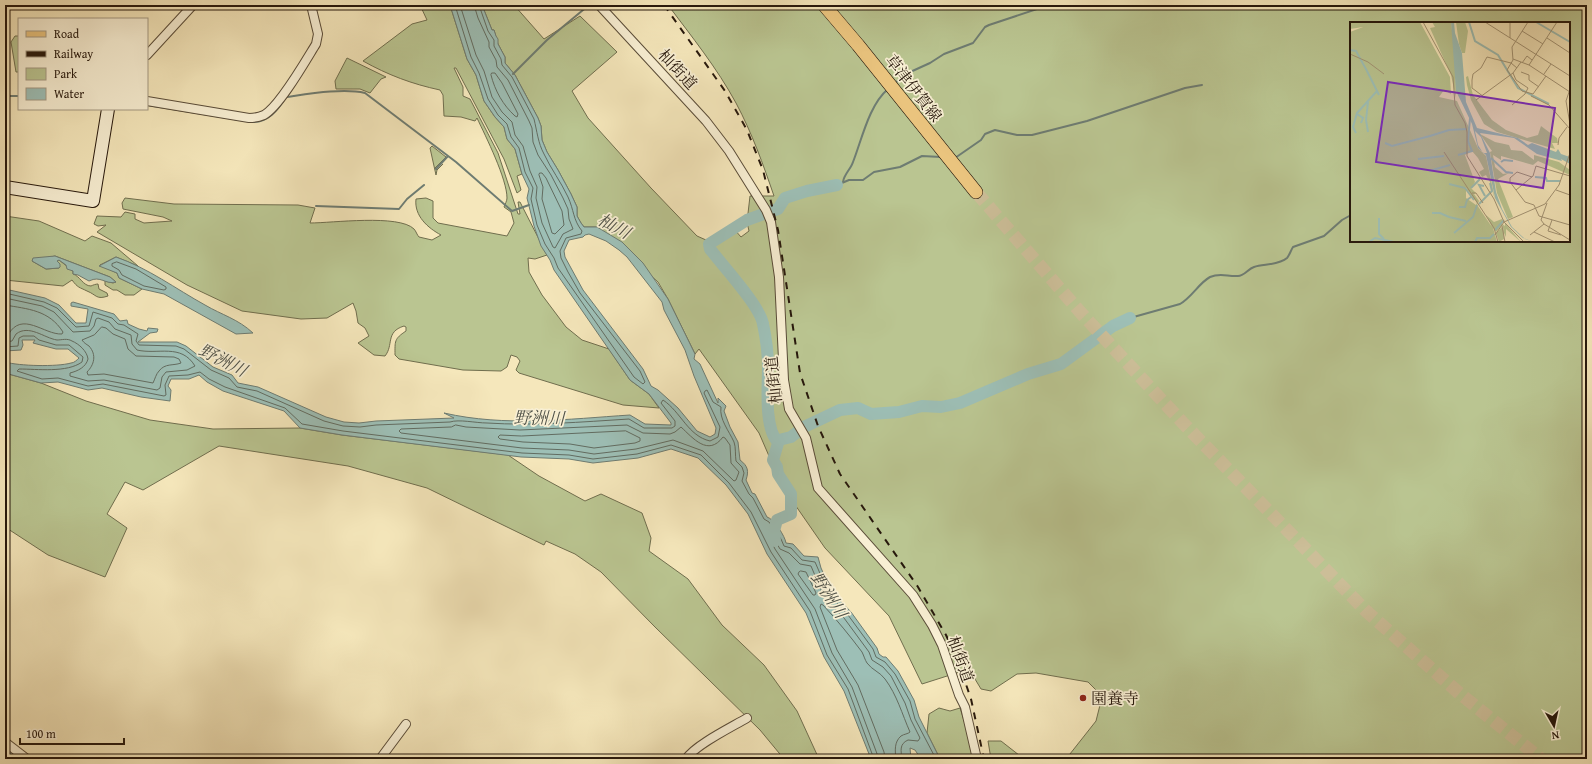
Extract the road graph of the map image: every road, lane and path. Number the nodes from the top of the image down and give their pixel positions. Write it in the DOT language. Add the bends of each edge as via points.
graph roads {
  1 [pos="192,5"];
  2 [pos="311,5"];
  3 [pos="599,5"];
  4 [pos="824,5"];
  5 [pos="148,54"];
  6 [pos="148,101"];
  7 [pos="108,110"];
  8 [pos="5,187"];
  9 [pos="976,192"];
  10 [pos="747,718"];
  11 [pos="406,724"];
  12 [pos="5,742"];
  13 [pos="27,759"];
  14 [pos="380,759"];
  15 [pos="686,759"];
  16 [pos="977,759"];
  1 -- 5 [label="street"];
  2 -- 6 [label="street" via="318,34 316,44 279,100 264,115 249,118"];
  3 -- 16 [label="street, 杣街道" via="706,121 729,151 766,210 771,222 779,277 784,380 789,409 806,438 818,488 913,595 932,625 965,707"];
  4 -- 9 [label="main road, 草津伊賀線"];
  7 -- 8 [label="street" via="93,200"];
  10 -- 15 [label="street" via="705,743"];
  11 -- 14 [label="street"];
  12 -- 13 [label="street"];
}
